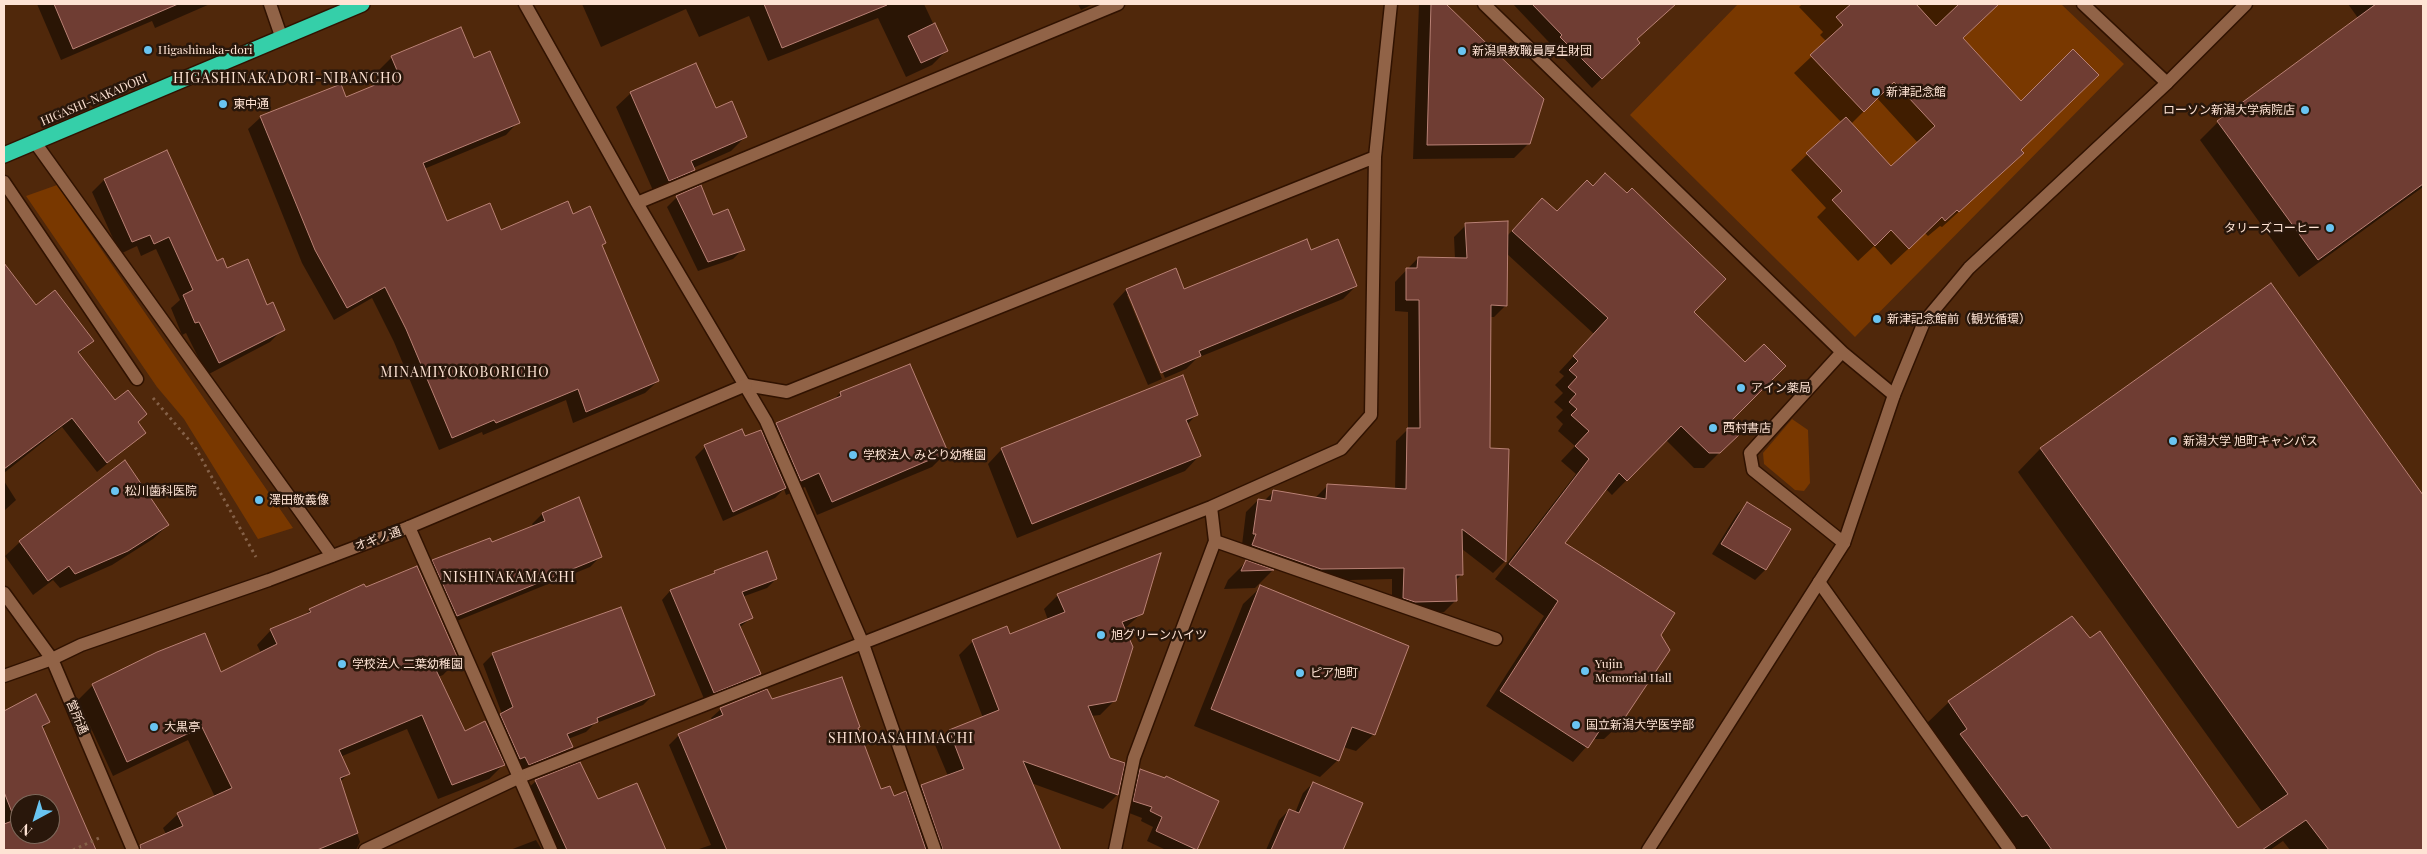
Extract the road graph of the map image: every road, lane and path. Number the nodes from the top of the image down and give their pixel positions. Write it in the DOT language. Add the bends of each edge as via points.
graph roads {
  1 [pos="270,4"];
  2 [pos="362,4"];
  3 [pos="525,4"];
  4 [pos="1118,4"];
  5 [pos="1391,4"];
  6 [pos="1484,4"];
  7 [pos="2083,4"];
  8 [pos="2246,4"];
  9 [pos="280,36"];
  10 [pos="2168,83"];
  11 [pos="34,141"];
  12 [pos="4,155"];
  13 [pos="1375,157"];
  14 [pos="4,182"];
  15 [pos="637,203"];
  16 [pos="1842,352"];
  17 [pos="137,379"];
  18 [pos="746,385"];
  19 [pos="1894,395"];
  20 [pos="1211,507"];
  21 [pos="410,527"];
  22 [pos="1215,541"];
  23 [pos="1844,543"];
  24 [pos="332,556"];
  25 [pos="269,580"];
  26 [pos="1819,582"];
  27 [pos="4,593"];
  28 [pos="1496,639"];
  29 [pos="863,644"];
  30 [pos="52,659"];
  31 [pos="4,676"];
  32 [pos="520,777"];
  33 [pos="133,850"];
  34 [pos="365,850"];
  35 [pos="551,850"];
  36 [pos="935,850"];
  37 [pos="1116,850"];
  38 [pos="1648,850"];
  39 [pos="2010,850"];
  1 -- 9 [label="street"];
  2 -- 9 [label="highway, HIGASHI-NAKADORI"];
  3 -- 15 [label="street"];
  4 -- 15 [label="street"];
  5 -- 13 [label="street"];
  6 -- 16 [label="street"];
  7 -- 10 [label="street"];
  8 -- 10 [label="street"];
  9 -- 11 [label="highway, HIGASHI-NAKADORI"];
  10 -- 19 [label="street" via="1969,268 1924,322"];
  11 -- 12 [label="highway, HIGASHI-NAKADORI"];
  11 -- 24 [label="street"];
  13 -- 18 [label="street" via="787,392"];
  13 -- 20 [label="street" via="1372,415 1341,449"];
  14 -- 17 [label="street"];
  15 -- 18 [label="street"];
  16 -- 19 [label="street"];
  16 -- 23 [label="street" via="1750,453 1753,470"];
  17 -- 25 [label="path" via="195,448"];
  18 -- 21 [label="street, オギノ通"];
  18 -- 29 [label="street" via="766,421"];
  19 -- 23 [label="street"];
  20 -- 22 [label="street"];
  20 -- 29 [label="street"];
  21 -- 24 [label="street, オギノ通"];
  21 -- 32 [label="street"];
  22 -- 28 [label="street"];
  22 -- 37 [label="street" via="1134,758"];
  23 -- 26 [label="street"];
  24 -- 25 [label="street, オギノ通"];
  25 -- 30 [label="street, オギノ通" via="81,645"];
  26 -- 38 [label="street"];
  26 -- 39 [label="street"];
  27 -- 30 [label="street, 営所通"];
  29 -- 32 [label="street"];
  29 -- 36 [label="street"];
  30 -- 31 [label="street, オギノ通"];
  30 -- 33 [label="street, 営所通"];
  32 -- 34 [label="street"];
  32 -- 35 [label="street"];
}
